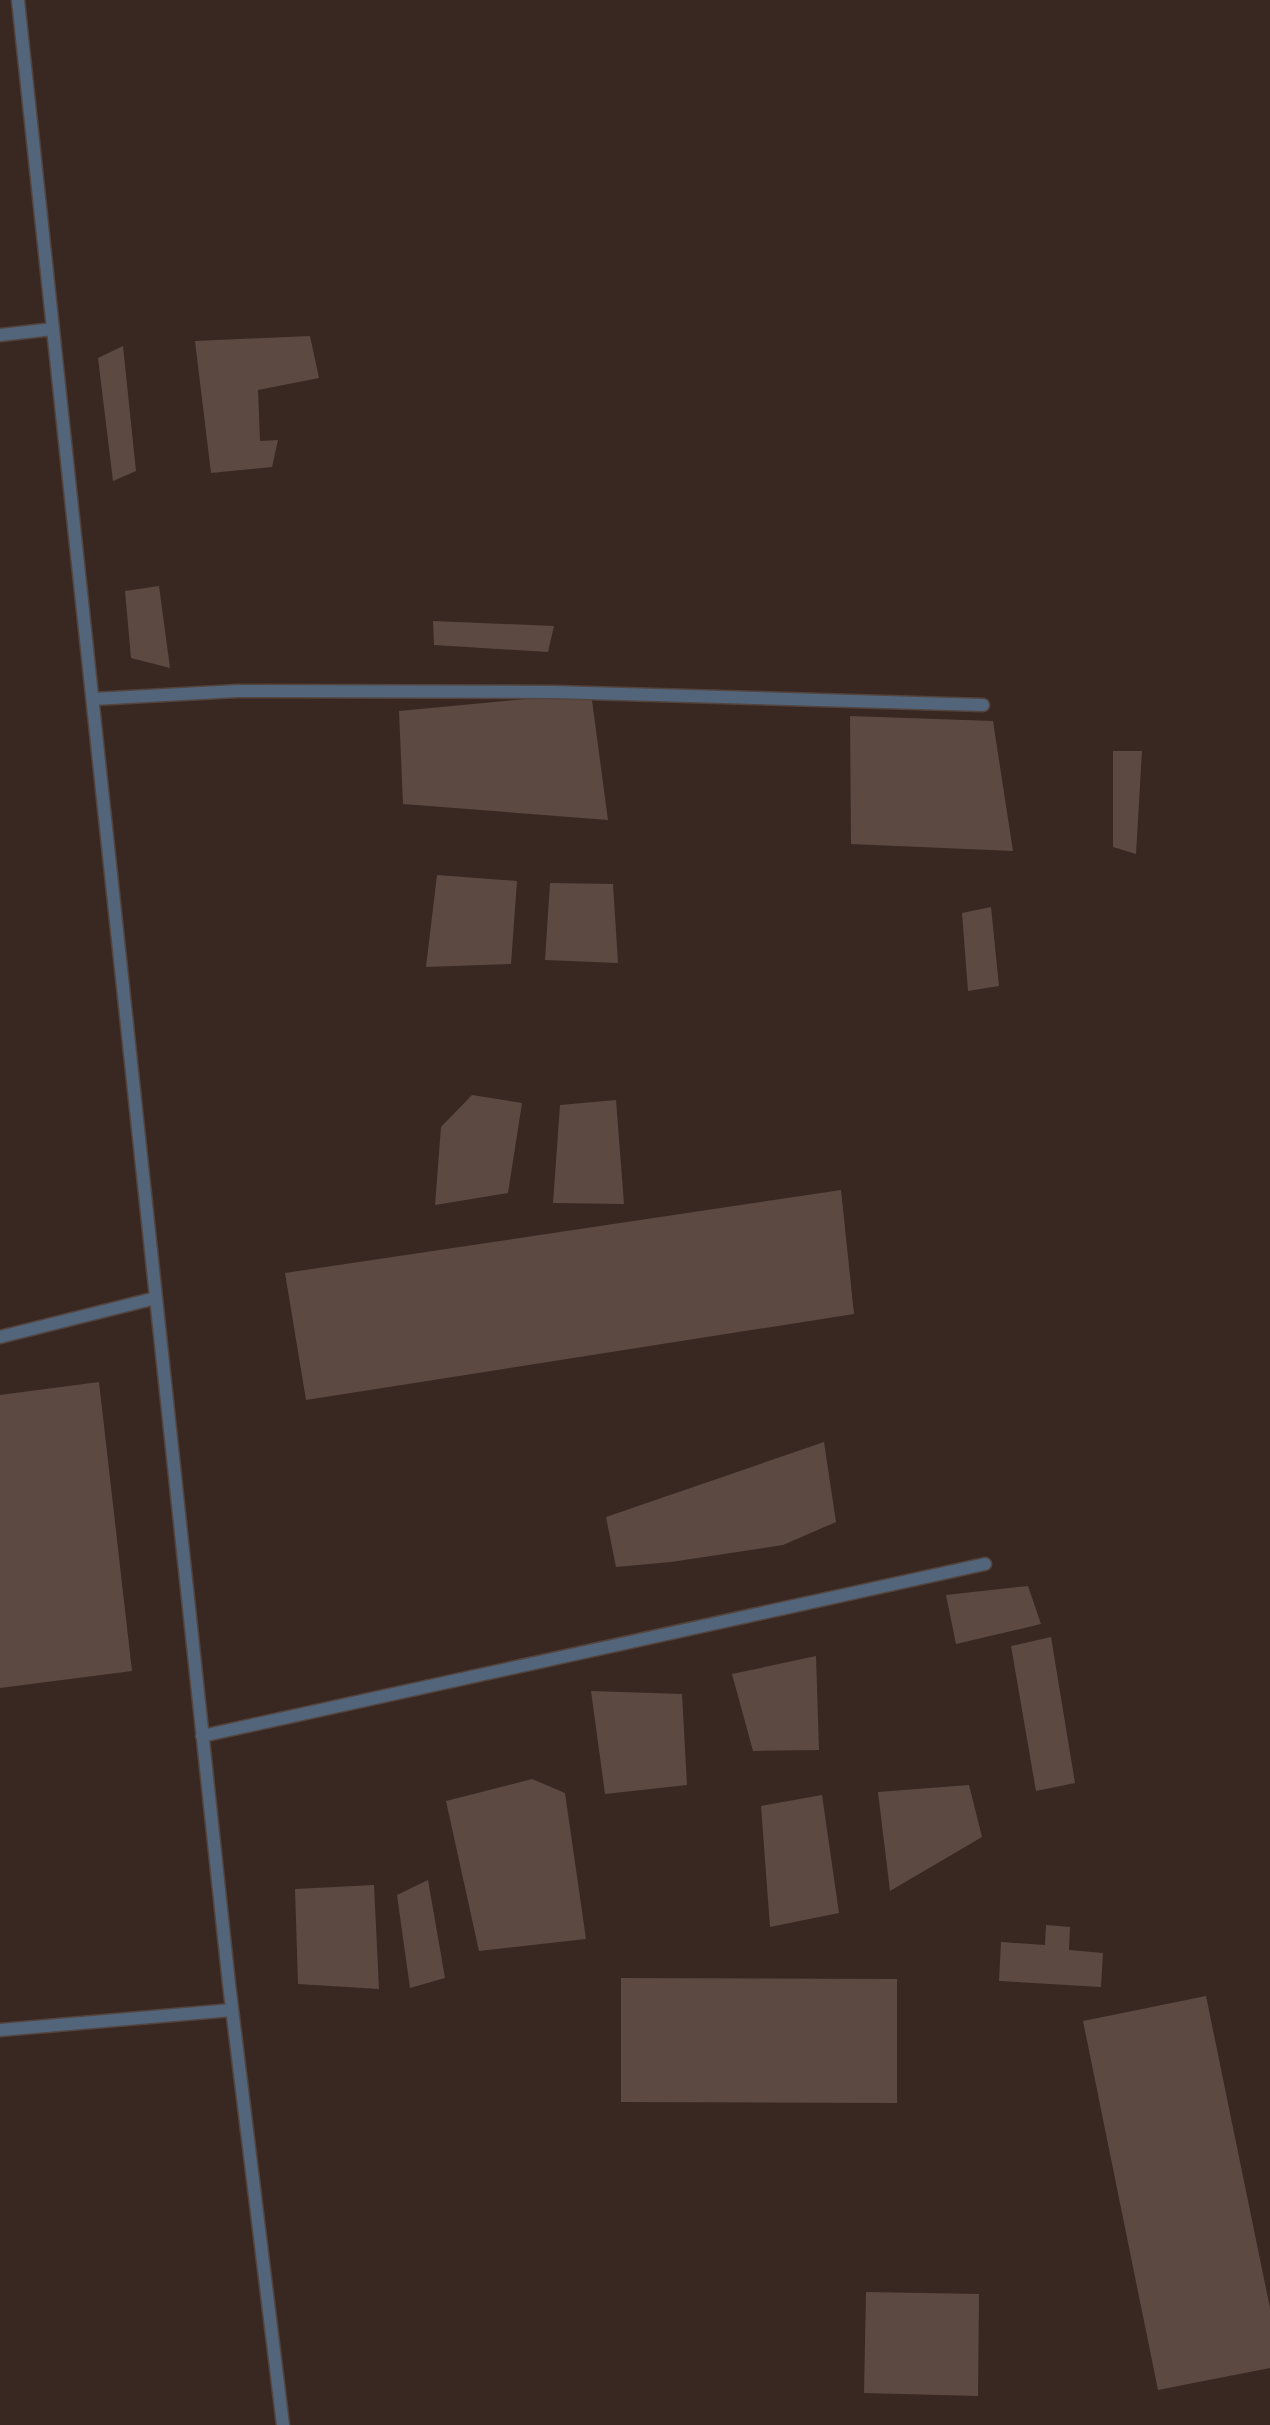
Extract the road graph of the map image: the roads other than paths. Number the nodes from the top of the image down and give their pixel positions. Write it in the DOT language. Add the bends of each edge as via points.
graph roads {
  1 [pos="18,0"];
  2 [pos="53,329"];
  3 [pos="0,335"];
  4 [pos="93,699"];
  5 [pos="983,705"];
  6 [pos="156,1298"];
  7 [pos="0,1337"];
  8 [pos="985,1564"];
  9 [pos="202,1736"];
  10 [pos="232,2010"];
  11 [pos="0,2030"];
  12 [pos="283,2425"];
  1 -- 2 [label="street"];
  2 -- 3 [label="street"];
  2 -- 4 [label="street"];
  4 -- 5 [label="street" via="237,691 555,692"];
  4 -- 6 [label="street"];
  6 -- 7 [label="street"];
  6 -- 9 [label="street"];
  8 -- 9 [label="street"];
  9 -- 10 [label="street"];
  10 -- 11 [label="street"];
  10 -- 12 [label="street"];
}
